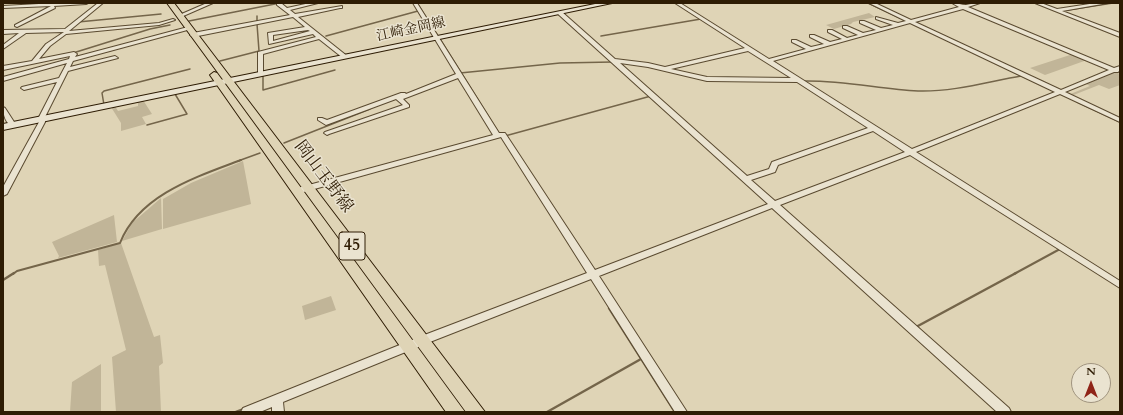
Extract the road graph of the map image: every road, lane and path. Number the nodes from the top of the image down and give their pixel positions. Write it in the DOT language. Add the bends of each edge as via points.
graph roads {
  1 [pos="86,3"];
  2 [pos="101,3"];
  3 [pos="162,3"];
  4 [pos="170,3"];
  5 [pos="211,3"];
  6 [pos="316,3"];
  7 [pos="326,3"];
  8 [pos="415,3"];
  9 [pos="609,3"];
  10 [pos="677,3"];
  11 [pos="871,3"];
  12 [pos="954,3"];
  13 [pos="978,3"];
  14 [pos="1037,3"];
  15 [pos="1106,3"];
  16 [pos="60,4"];
  17 [pos="279,4"];
  18 [pos="304,4"];
  19 [pos="3,7"];
  20 [pos="340,7"];
  21 [pos="964,7"];
  22 [pos="332,8"];
  23 [pos="286,10"];
  24 [pos="1058,10"];
  25 [pos="314,12"];
  26 [pos="560,13"];
  27 [pos="426,15"];
  28 [pos="294,16"];
  29 [pos="176,18"];
  30 [pos="878,18"];
  31 [pos="862,22"];
  32 [pos="909,22"];
  33 [pos="898,25"];
  34 [pos="16,26"];
  35 [pos="845,27"];
  36 [pos="312,30"];
  37 [pos="881,30"];
  38 [pos="66,31"];
  39 [pos="830,31"];
  40 [pos="3,32"];
  41 [pos="25,32"];
  42 [pos="187,32"];
  43 [pos="863,34"];
  44 [pos="1120,35"];
  45 [pos="812,36"];
  46 [pos="321,37"];
  47 [pos="439,38"];
  48 [pos="846,39"];
  49 [pos="794,41"];
  50 [pos="829,44"];
  51 [pos="3,47"];
  52 [pos="749,49"];
  53 [pos="810,49"];
  54 [pos="345,57"];
  55 [pos="115,58"];
  56 [pos="72,59"];
  57 [pos="35,61"];
  58 [pos="615,61"];
  59 [pos="770,61"];
  60 [pos="3,68"];
  61 [pos="1120,68"];
  62 [pos="664,69"];
  63 [pos="66,70"];
  64 [pos="1113,70"];
  65 [pos="459,73"];
  66 [pos="1120,73"];
  67 [pos="260,74"];
  68 [pos="3,79"];
  69 [pos="62,79"];
  70 [pos="800,81"];
  71 [pos="223,82"];
  72 [pos="24,88"];
  73 [pos="1059,93"];
  74 [pos="3,109"];
  75 [pos="42,119"];
  76 [pos="320,119"];
  77 [pos="1120,120"];
  78 [pos="13,125"];
  79 [pos="3,127"];
  80 [pos="874,128"];
  81 [pos="327,134"];
  82 [pos="501,135"];
  83 [pos="910,151"];
  84 [pos="746,179"];
  85 [pos="302,190"];
  86 [pos="3,194"];
  87 [pos="774,204"];
  88 [pos="593,275"];
  89 [pos="1120,284"];
  90 [pos="422,341"];
  91 [pos="409,346"];
  92 [pos="277,400"];
  93 [pos="247,412"];
  94 [pos="278,412"];
  95 [pos="456,412"];
  96 [pos="476,412"];
  97 [pos="681,412"];
  98 [pos="1005,412"];
  1 -- 16 [label="street"];
  2 -- 38 [label="street"];
  3 -- 29 [label="main road, 岡山玉野線 / 45"];
  4 -- 29 [label="main road, 岡山玉野線 / 45"];
  5 -- 29 [label="street"];
  6 -- 18 [label="street"];
  7 -- 22 [label="street"];
  8 -- 47 [label="street"];
  9 -- 26 [label="main road, 江崎金岡線"];
  10 -- 52 [label="street"];
  11 -- 32 [label="street"];
  12 -- 21 [label="street"];
  13 -- 21 [label="street"];
  14 -- 24 [label="street"];
  15 -- 24 [label="street"];
  16 -- 19 [label="street"];
  16 -- 34 [label="street"];
  17 -- 23 [label="street"];
  18 -- 23 [label="street"];
  18 -- 25 [label="street"];
  20 -- 22 [label="street"];
  21 -- 32 [label="street"];
  21 -- 64 [label="street"];
  22 -- 25 [label="street"];
  23 -- 28 [label="street"];
  24 -- 44 [label="street"];
  25 -- 28 [label="street"];
  26 -- 47 [label="main road, 江崎金岡線"];
  26 -- 58 [label="street"];
  27 -- 47 [label="street"];
  28 -- 36 [label="street"];
  28 -- 42 [label="street"];
  29 -- 38 [label="street" via="160,24"];
  29 -- 42 [label="main road, 岡山玉野線 / 45"];
  30 -- 33 [label="street"];
  31 -- 37 [label="street"];
  32 -- 33 [label="street"];
  32 -- 73 [label="street"];
  33 -- 37 [label="street"];
  35 -- 43 [label="street"];
  36 -- 36 [label="street" via="270,34 271,43"];
  36 -- 46 [label="street"];
  37 -- 43 [label="street"];
  38 -- 41 [label="street"];
  38 -- 57 [label="street" via="48,45"];
  39 -- 48 [label="street"];
  40 -- 41 [label="street"];
  41 -- 51 [label="street"];
  42 -- 56 [label="street"];
  42 -- 71 [label="main road, 岡山玉野線 / 45"];
  42 -- 71 [label="main road, 岡山玉野線 / 45"];
  43 -- 48 [label="street"];
  45 -- 50 [label="street"];
  46 -- 54 [label="street"];
  46 -- 67 [label="street" via="260,53"];
  47 -- 54 [label="main road, 江崎金岡線"];
  47 -- 65 [label="street"];
  48 -- 50 [label="street"];
  49 -- 53 [label="street"];
  50 -- 53 [label="street"];
  52 -- 59 [label="street"];
  52 -- 62 [label="street"];
  53 -- 59 [label="street"];
  54 -- 67 [label="main road, 江崎金岡線"];
  55 -- 63 [label="street"];
  56 -- 57 [label="street" via="74,54"];
  56 -- 63 [label="street"];
  56 -- 68 [label="street"];
  57 -- 60 [label="street"];
  58 -- 62 [label="street"];
  58 -- 84 [label="street"];
  59 -- 70 [label="street"];
  61 -- 64 [label="street"];
  62 -- 70 [label="street" via="707,79"];
  63 -- 69 [label="street"];
  64 -- 66 [label="street"];
  64 -- 73 [label="street"];
  65 -- 76 [label="street" via="326,123"];
  65 -- 81 [label="street" via="399,99 407,106"];
  65 -- 82 [label="street"];
  67 -- 71 [label="main road, 江崎金岡線"];
  69 -- 72 [label="street"];
  69 -- 75 [label="street"];
  70 -- 80 [label="street"];
  71 -- 75 [label="main road, 江崎金岡線"];
  71 -- 85 [label="main road, 岡山玉野線 / 45"];
  73 -- 77 [label="street"];
  73 -- 83 [label="street"];
  74 -- 78 [label="street"];
  75 -- 78 [label="main road, 江崎金岡線"];
  75 -- 86 [label="street"];
  78 -- 79 [label="main road, 江崎金岡線"];
  80 -- 83 [label="street"];
  80 -- 84 [label="street" via="775,164 772,170"];
  82 -- 85 [label="street"];
  82 -- 88 [label="street"];
  83 -- 87 [label="street"];
  83 -- 89 [label="street"];
  84 -- 87 [label="street"];
  85 -- 90 [label="main road, 岡山玉野線 / 45"];
  85 -- 91 [label="main road, 岡山玉野線 / 45"];
  87 -- 88 [label="street"];
  87 -- 98 [label="street"];
  88 -- 90 [label="street"];
  88 -- 97 [label="street"];
  90 -- 91 [label="street"];
  90 -- 96 [label="main road, 岡山玉野線 / 45"];
  91 -- 92 [label="street"];
  91 -- 95 [label="main road, 岡山玉野線 / 45"];
  92 -- 93 [label="street"];
  92 -- 94 [label="street"];
}
